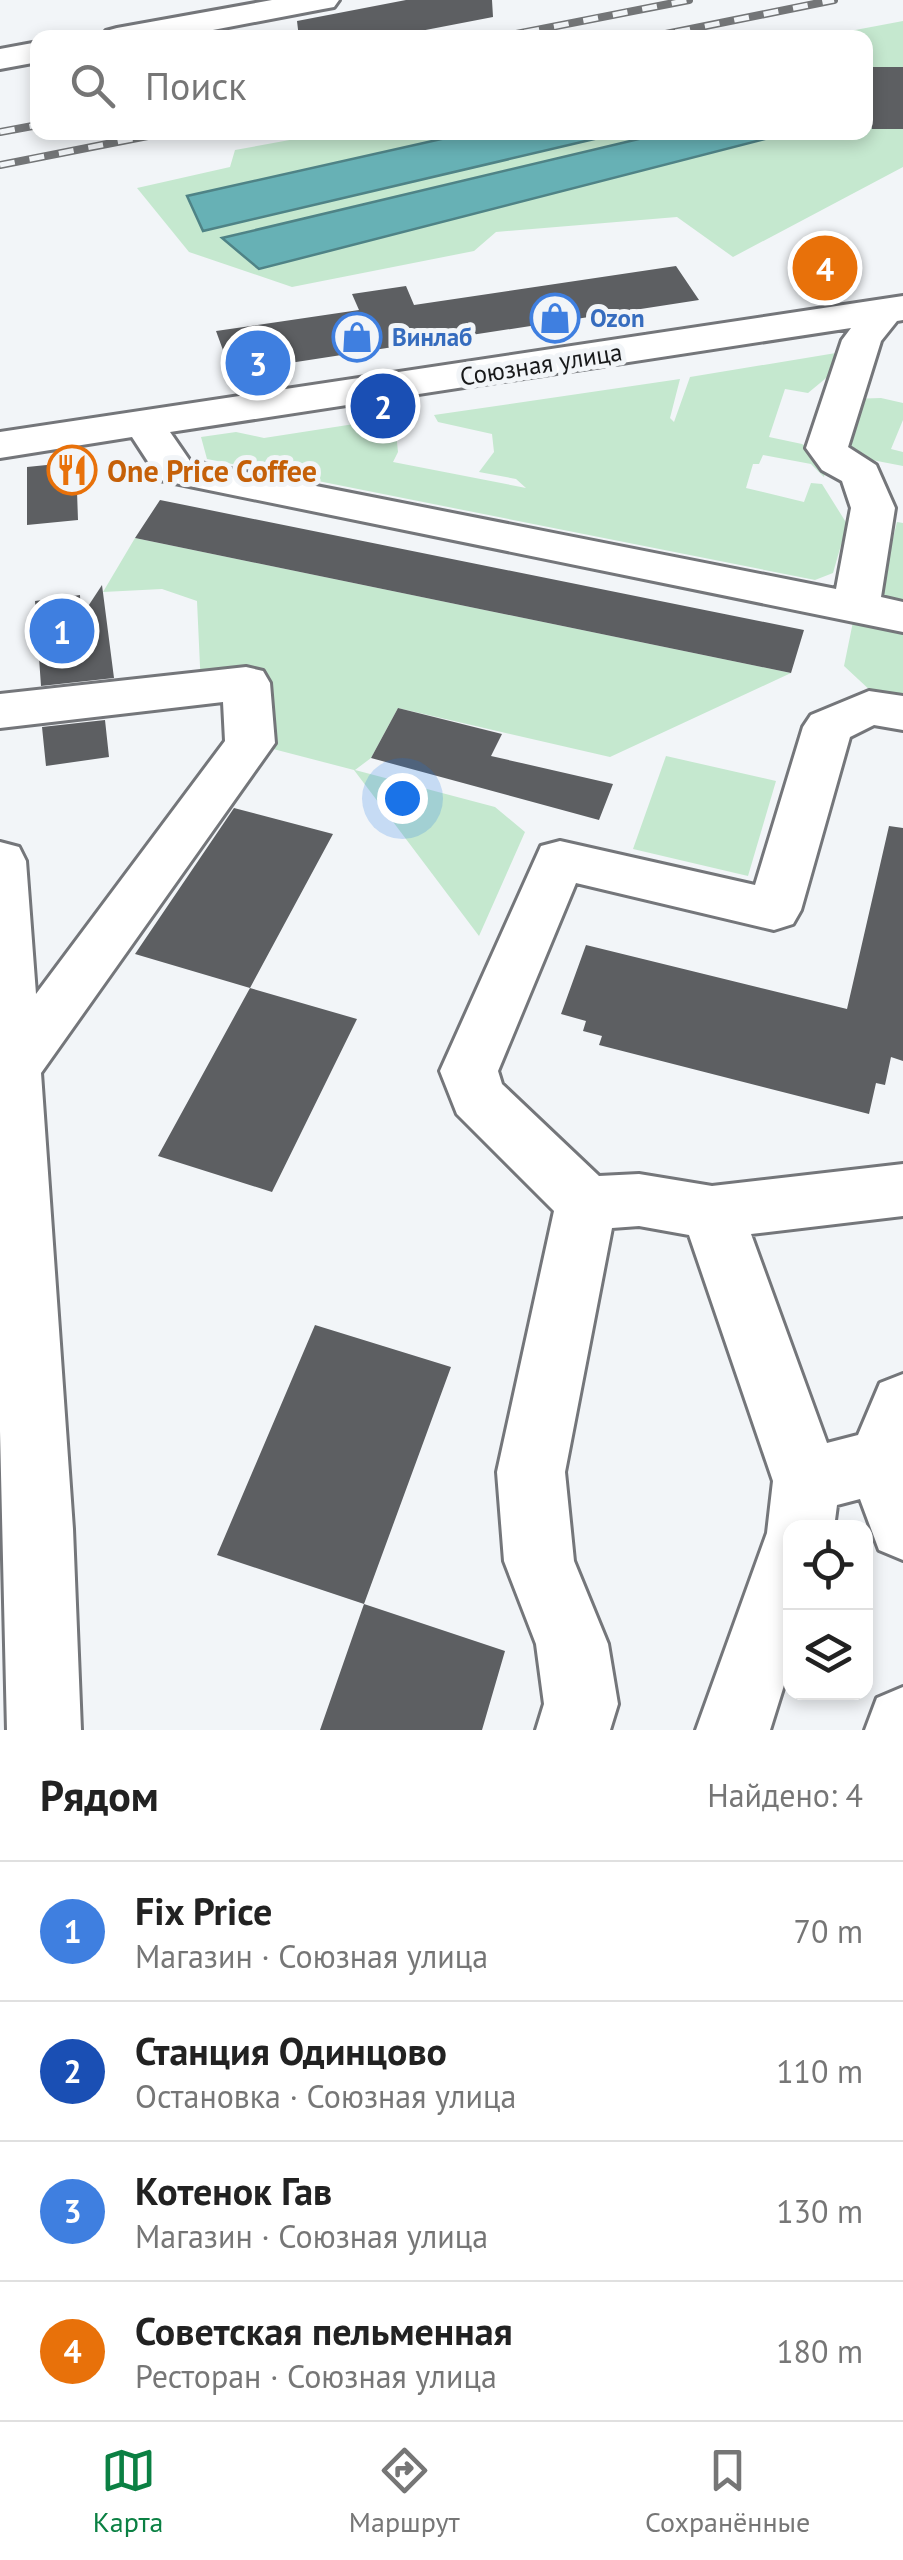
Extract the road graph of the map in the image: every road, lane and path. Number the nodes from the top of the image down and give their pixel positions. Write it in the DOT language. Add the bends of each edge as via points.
graph roads {
  1 [pos="323,0"];
  2 [pos="160,30"];
  3 [pos="30,53"];
  4 [pos="0,59"];
  5 [pos="888,325"];
  6 [pos="145,425"];
  7 [pos="0,445"];
  8 [pos="856,608"];
  9 [pos="903,617"];
  10 [pos="0,711"];
  11 [pos="903,714"];
  12 [pos="0,861"];
  13 [pos="12,1069"];
  14 [pos="903,1190"];
  15 [pos="586,1203"];
  16 [pos="712,1212"];
  17 [pos="892,1433"];
  18 [pos="803,1504"];
  19 [pos="903,1526"];
  20 [pos="783,1579"];
  21 [pos="44,1730"];
  22 [pos="574,1730"];
  23 [pos="733,1730"];
  1 -- 2 [label="street"];
  3 -- 4 [label="street"];
  5 -- 6 [label="street, Союзная улица"];
  5 -- 8 [label="street" via="827,448 861,474 873,508"];
  6 -- 7 [label="street, Союзная улица"];
  6 -- 8 [label="street" via="175,471"];
  8 -- 9 [label="street"];
  10 -- 13 [label="street" via="246,684 250,742"];
  11 -- 15 [label="street" via="869,708 828,726 774,910 560,860 469,1071 478,1096"];
  12 -- 13 [label="street"];
  13 -- 21 [label="street"];
  14 -- 16 [label="street"];
  15 -- 16 [label="street" via="639,1200"];
  15 -- 22 [label="street" via="531,1472 539,1561 572,1644 581,1704"];
  16 -- 18 [label="street"];
  17 -- 18 [label="street"];
  17 -- 19 [label="street"];
  20 -- 23 [label="street"];
}
